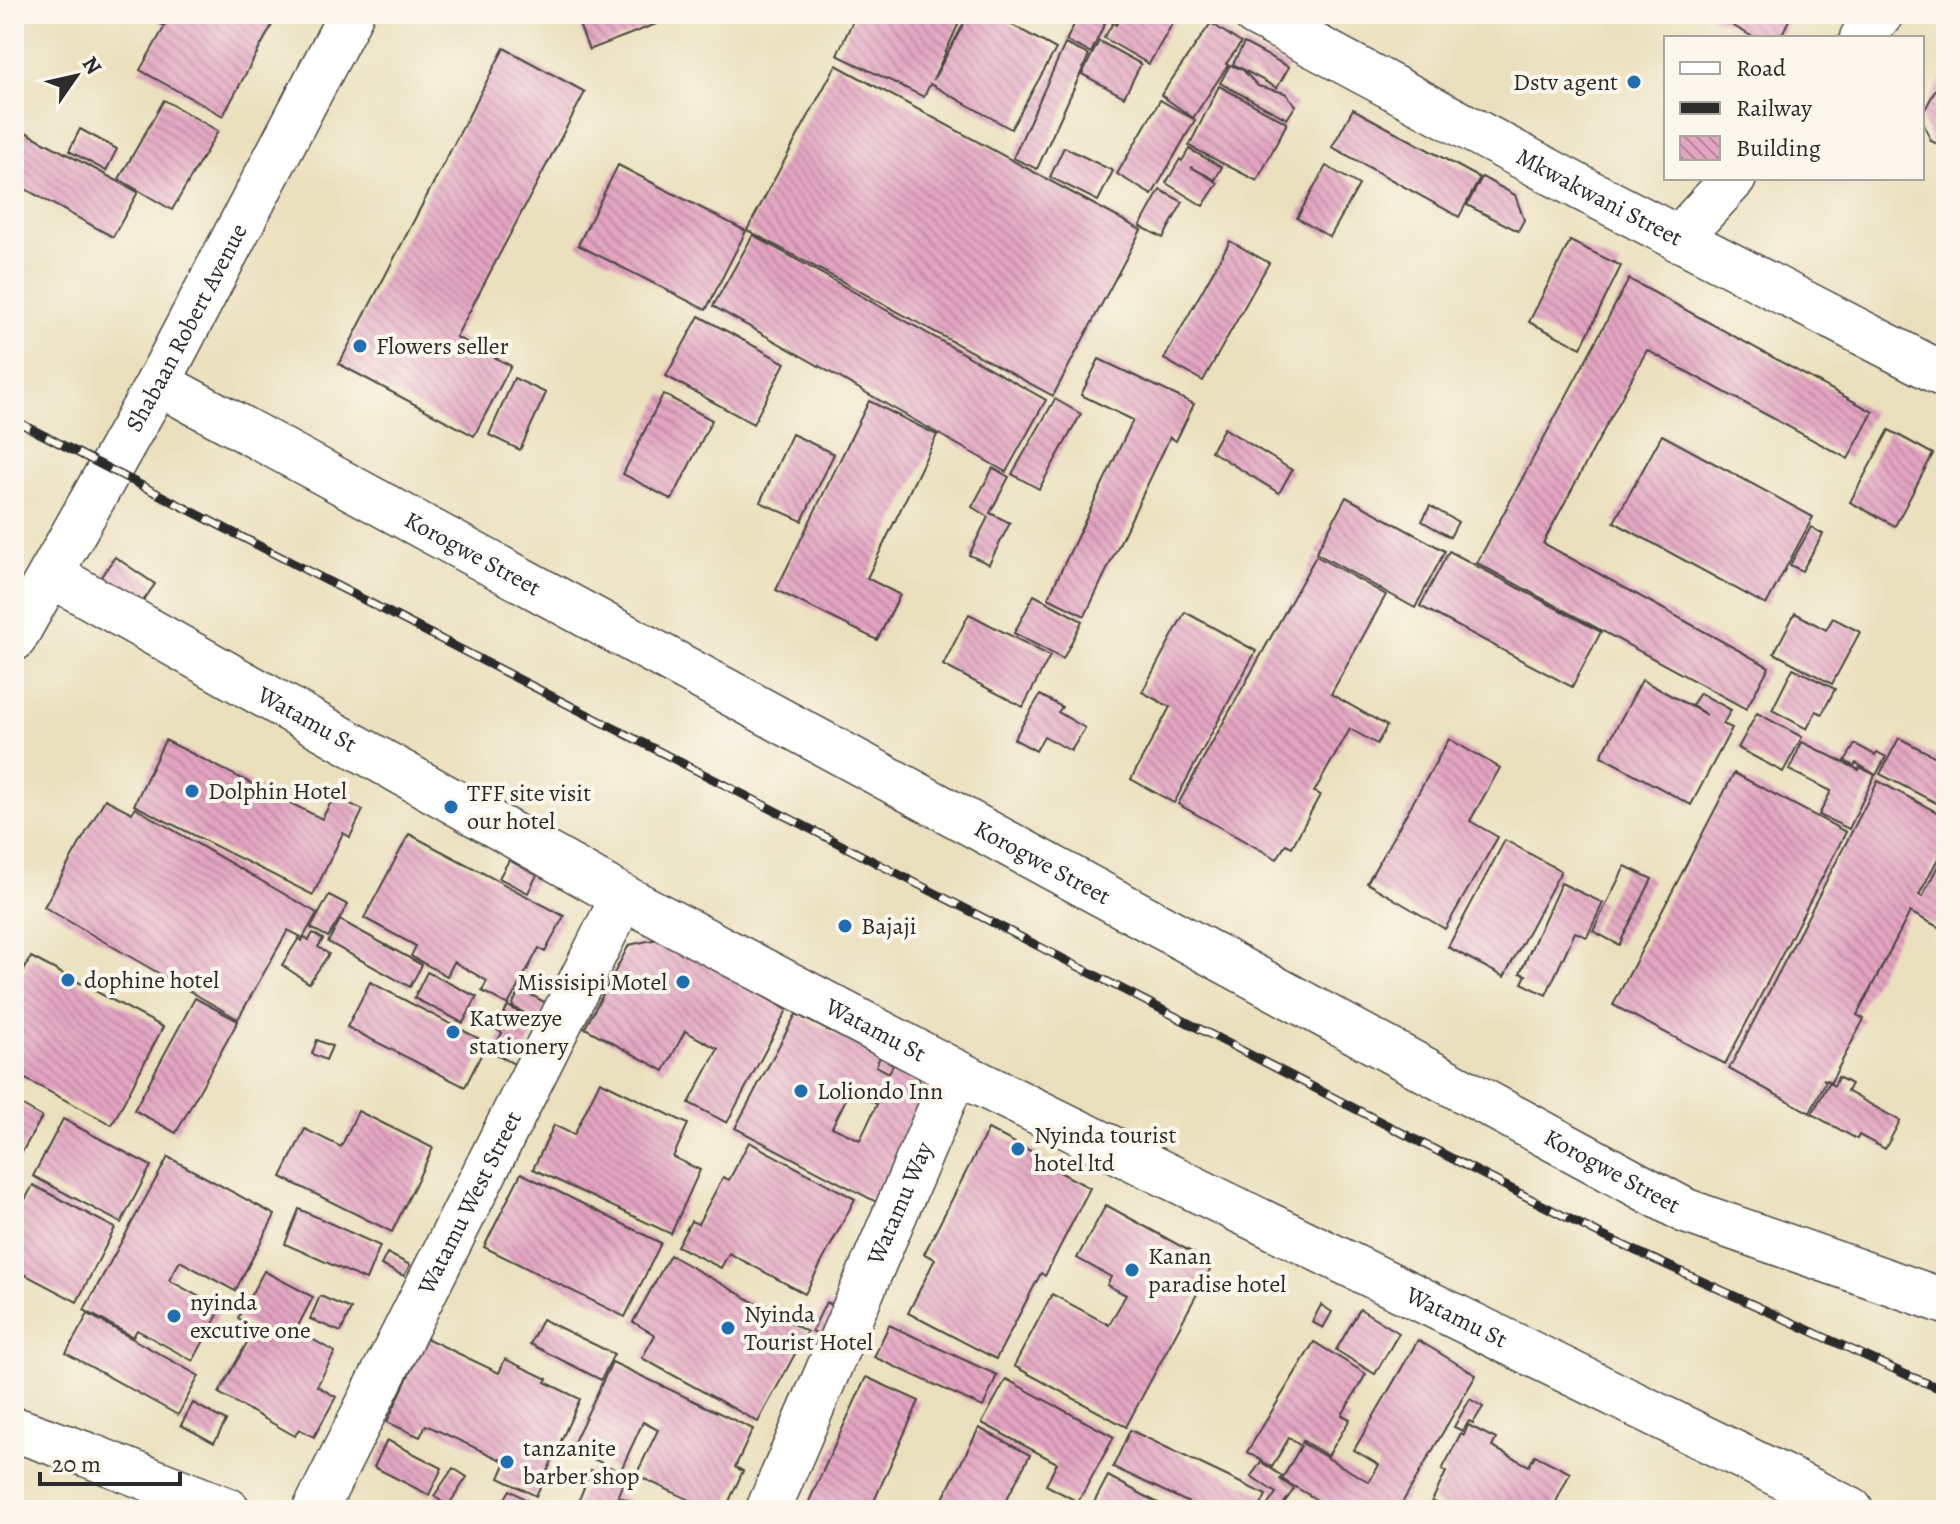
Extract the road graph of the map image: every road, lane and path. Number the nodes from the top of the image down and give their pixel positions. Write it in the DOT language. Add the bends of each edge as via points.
graph roads {
  1 [pos="351,14"];
  2 [pos="1255,14"];
  3 [pos="1881,14"];
  4 [pos="1864,36"];
  5 [pos="1732,180"];
  6 [pos="1678,239"];
  7 [pos="1946,376"];
  8 [pos="158,383"];
  9 [pos="51,575"];
  10 [pos="14,639"];
  11 [pos="623,897"];
  12 [pos="956,1072"];
  13 [pos="1946,1302"];
  14 [pos="14,1429"];
  15 [pos="228,1510"];
  16 [pos="315,1510"];
  17 [pos="768,1510"];
  18 [pos="1851,1510"];
  1 -- 8 [label="street, Shabaan Robert Avenue"];
  2 -- 6 [label="street, Mkwakwani Street"];
  3 -- 4 [label="street"];
  5 -- 6 [label="street"];
  6 -- 7 [label="street, Mkwakwani Street"];
  8 -- 9 [label="street, Shabaan Robert Avenue"];
  8 -- 13 [label="street, Korogwe Street" via="1686,1211"];
  9 -- 10 [label="street, Shabaan Robert Avenue"];
  9 -- 11 [label="street, Watamu St"];
  11 -- 12 [label="street, Watamu St"];
  11 -- 16 [label="street, Watamu West Street"];
  12 -- 17 [label="street, Watamu Way"];
  12 -- 18 [label="street, Watamu St"];
  14 -- 15 [label="street"];
}
